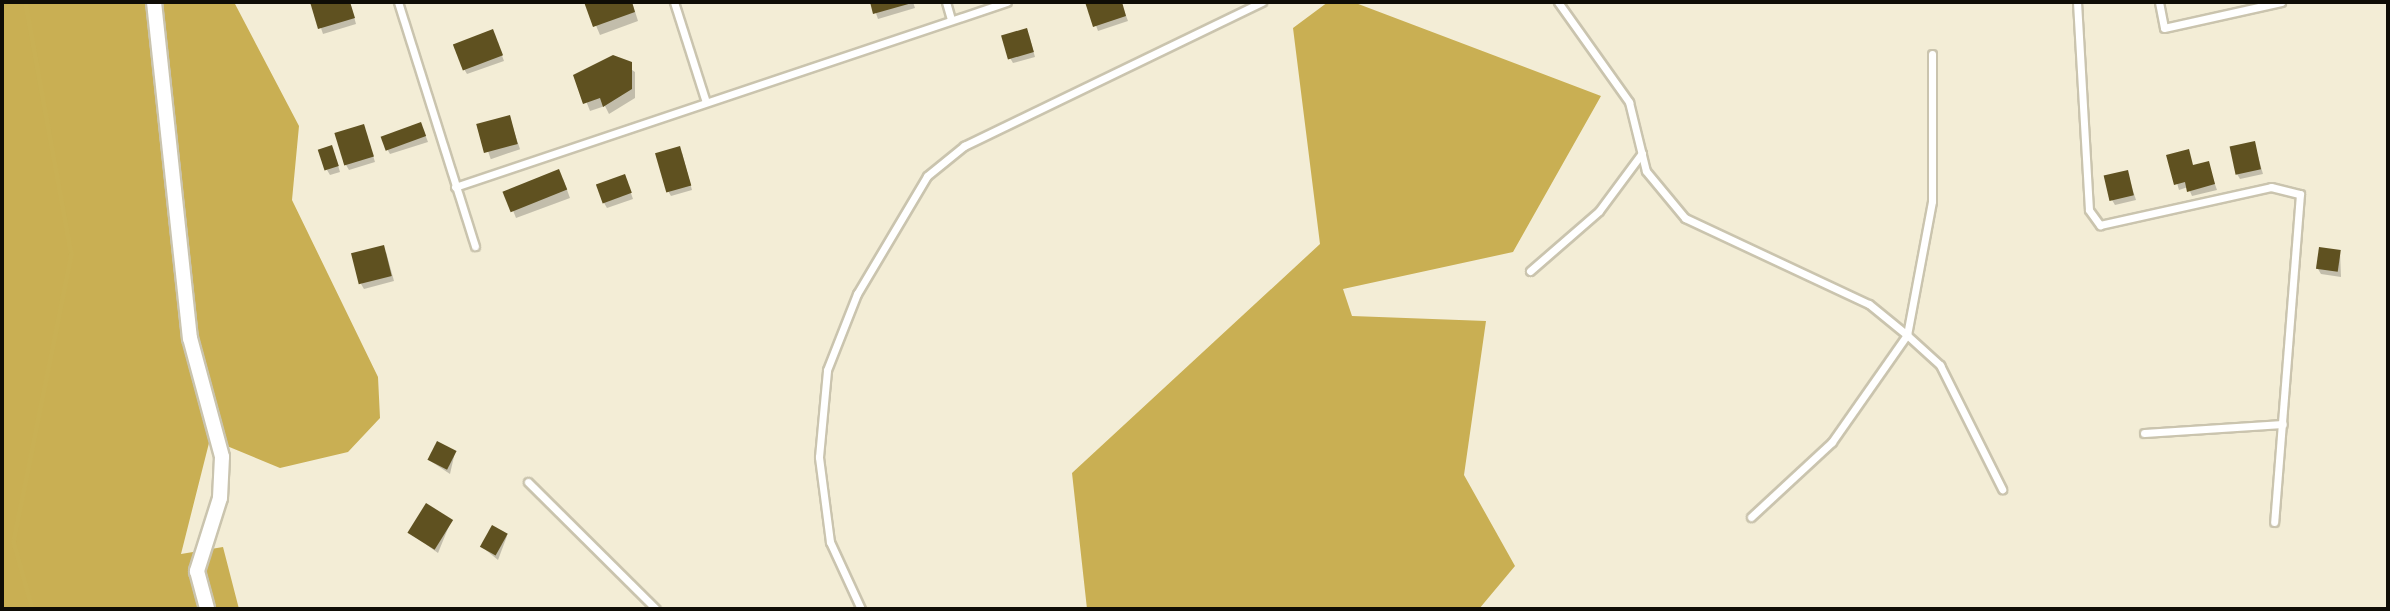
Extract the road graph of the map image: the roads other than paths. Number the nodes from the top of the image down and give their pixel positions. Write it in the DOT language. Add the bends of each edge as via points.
graph roads {
  1 [pos="154,2"];
  2 [pos="398,2"];
  3 [pos="674,2"];
  4 [pos="946,2"];
  5 [pos="1007,2"];
  6 [pos="1262,2"];
  7 [pos="1558,2"];
  8 [pos="2077,2"];
  9 [pos="2159,2"];
  10 [pos="2281,2"];
  11 [pos="951,19"];
  12 [pos="1932,54"];
  13 [pos="706,102"];
  14 [pos="1642,153"];
  15 [pos="455,187"];
  16 [pos="475,246"];
  17 [pos="1530,271"];
  18 [pos="1907,335"];
  19 [pos="2283,424"];
  20 [pos="2144,433"];
  21 [pos="528,482"];
  22 [pos="2002,489"];
  23 [pos="1751,517"];
  24 [pos="2274,522"];
  25 [pos="207,609"];
  26 [pos="656,609"];
  27 [pos="861,609"];
  1 -- 25 [label="street" via="190,338 222,457 220,498 197,571"];
  2 -- 15 [label="lane"];
  3 -- 13 [label="lane"];
  4 -- 11 [label="lane"];
  5 -- 11 [label="lane"];
  6 -- 27 [label="lane" via="964,146 927,176 857,294 827,370 819,457 830,542"];
  7 -- 14 [label="lane" via="1629,102"];
  8 -- 19 [label="lane" via="2089,210 2100,225 2271,187 2300,194"];
  9 -- 10 [label="lane" via="2164,28"];
  11 -- 13 [label="lane"];
  12 -- 18 [label="lane" via="1932,201"];
  13 -- 15 [label="lane"];
  14 -- 17 [label="lane" via="1599,211"];
  14 -- 18 [label="lane" via="1646,171 1685,218 1869,304"];
  15 -- 16 [label="lane"];
  18 -- 22 [label="lane" via="1940,365"];
  18 -- 23 [label="lane" via="1832,442"];
  19 -- 20 [label="lane"];
  19 -- 24 [label="lane"];
  21 -- 26 [label="lane"];
}
